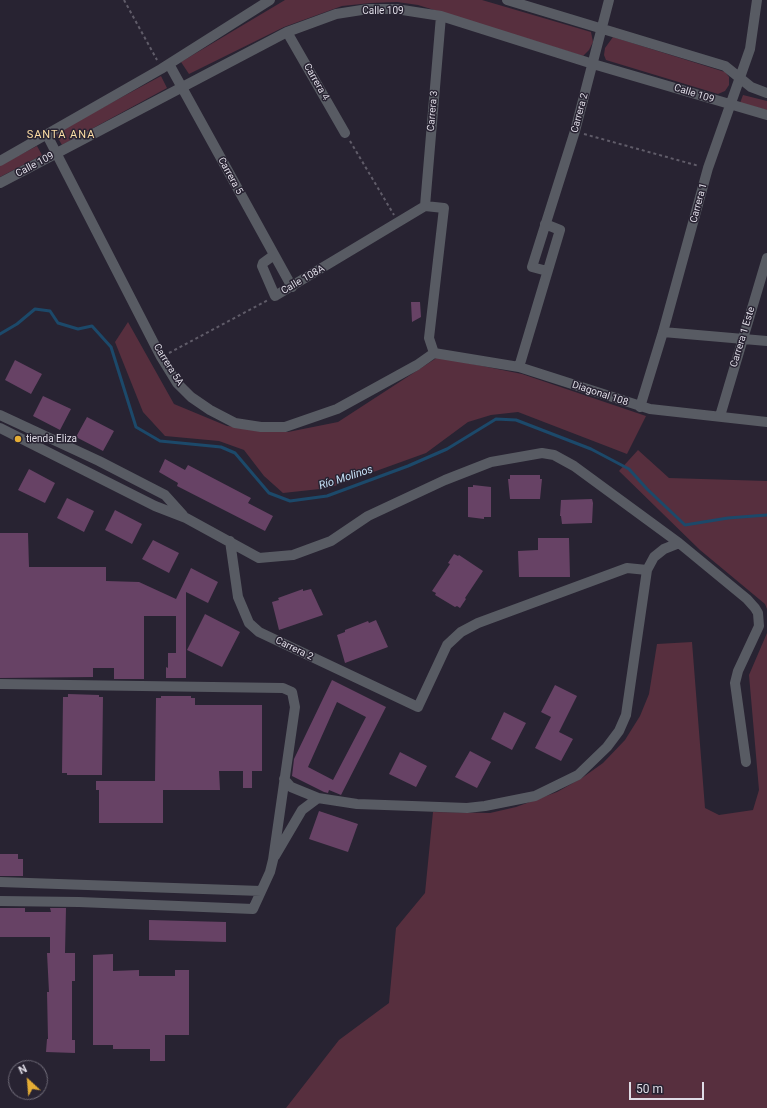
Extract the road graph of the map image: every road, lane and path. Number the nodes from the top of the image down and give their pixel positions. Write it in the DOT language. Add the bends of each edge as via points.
graph roads {
  1 [pos="124,0"];
  2 [pos="270,0"];
  3 [pos="507,0"];
  4 [pos="609,0"];
  5 [pos="757,0"];
  6 [pos="441,16"];
  7 [pos="602,28"];
  8 [pos="287,32"];
  9 [pos="593,64"];
  10 [pos="165,66"];
  11 [pos="740,77"];
  12 [pos="182,88"];
  13 [pos="767,93"];
  14 [pos="731,105"];
  15 [pos="767,115"];
  16 [pos="575,131"];
  17 [pos="345,133"];
  18 [pos="47,135"];
  19 [pos="56,154"];
  20 [pos="0,161"];
  21 [pos="708,168"];
  22 [pos="0,183"];
  23 [pos="425,206"];
  24 [pos="399,223"];
  25 [pos="545,224"];
  26 [pos="274,255"];
  27 [pos="767,258"];
  28 [pos="547,271"];
  29 [pos="292,287"];
  30 [pos="275,296"];
  31 [pos="663,332"];
  32 [pos="743,338"];
  33 [pos="767,341"];
  34 [pos="434,353"];
  35 [pos="161,357"];
  36 [pos="519,367"];
  37 [pos="640,407"];
  38 [pos="0,415"];
  39 [pos="720,416"];
  40 [pos="767,422"];
  41 [pos="0,428"];
  42 [pos="186,518"];
  43 [pos="230,541"];
  44 [pos="680,543"];
  45 [pos="647,570"];
  46 [pos="0,684"];
  47 [pos="746,762"];
  48 [pos="284,779"];
  49 [pos="318,798"];
  50 [pos="273,860"];
  51 [pos="0,882"];
  52 [pos="260,891"];
  53 [pos="0,900"];
  1 -- 10 [label="path"];
  2 -- 10 [label="street, Calle 109"];
  3 -- 7 [label="street"];
  4 -- 7 [label="street, Carrera 2"];
  5 -- 11 [label="street, Carrera 1" via="750,49"];
  6 -- 8 [label="street, Calle 109" via="396,9 368,9 336,14"];
  6 -- 9 [label="street, Calle 109"];
  6 -- 23 [label="street, Carrera 3"];
  7 -- 9 [label="street, Carrera 2"];
  7 -- 11 [label="street" via="725,66"];
  8 -- 12 [label="street, Calle 109"];
  8 -- 17 [label="street, Carrera 4"];
  9 -- 14 [label="street, Calle 109"];
  9 -- 16 [label="street, Carrera 2"];
  10 -- 12 [label="street, Carrera 5"];
  10 -- 18 [label="street, Calle 109"];
  11 -- 13 [label="street" via="751,87"];
  11 -- 14 [label="street, Carrera 1"];
  12 -- 19 [label="street, Calle 109"];
  12 -- 26 [label="street, Carrera 5"];
  14 -- 15 [label="street, Calle 109"];
  14 -- 21 [label="street, Carrera 1"];
  16 -- 21 [label="path"];
  16 -- 25 [label="street, Carrera 2"];
  17 -- 24 [label="path"];
  18 -- 19 [label="street, Carrera 5A"];
  18 -- 20 [label="street, Calle 109"];
  19 -- 22 [label="street, Calle 109"];
  19 -- 35 [label="street, Carrera 5A"];
  21 -- 31 [label="street, Carrera 1"];
  23 -- 24 [label="street, Calle 108A"];
  23 -- 34 [label="street" via="444,208 429,338"];
  24 -- 29 [label="street, Calle 108A"];
  25 -- 28 [label="street" via="560,230"];
  25 -- 28 [label="street, Carrera 2" via="532,267"];
  26 -- 29 [label="street, Carrera 5"];
  26 -- 30 [label="street" via="262,266"];
  27 -- 32 [label="street, Carrera 1 Este"];
  28 -- 36 [label="street"];
  29 -- 30 [label="street, Calle 108A"];
  30 -- 35 [label="path, Calle 108A"];
  31 -- 32 [label="street"];
  31 -- 37 [label="street, Carrera 1"];
  32 -- 33 [label="street"];
  32 -- 39 [label="street, Carrera 1 Este"];
  34 -- 35 [label="street, Carrera 5A" via="337,409 286,428 235,423 210,410 177,383"];
  34 -- 36 [label="street, Diagonal 108"];
  36 -- 37 [label="street, Diagonal 108"];
  37 -- 39 [label="street, Diagonal 108"];
  38 -- 42 [label="street" via="165,495"];
  39 -- 40 [label="street, Diagonal 108"];
  41 -- 42 [label="street" via="155,506"];
  42 -- 43 [label="street"];
  43 -- 44 [label="street" via="259,558 293,555 331,541 368,516 445,480 491,462 542,453 554,455 574,466"];
  43 -- 45 [label="street, Carrera 2" via="238,597 249,623 259,632 418,707 447,645 461,632 478,623 627,568"];
  44 -- 45 [label="street" via="664,549 654,557"];
  44 -- 47 [label="street" via="747,599 758,613 759,626 738,671 736,683"];
  45 -- 49 [label="street" via="626,715 608,746 578,775 535,796 473,808 357,804"];
  46 -- 48 [label="street" via="288,689 294,698 295,707"];
  48 -- 49 [label="street" via="291,786"];
  48 -- 50 [label="street"];
  49 -- 50 [label="street" via="302,810"];
  50 -- 52 [label="street"];
  51 -- 52 [label="street"];
  52 -- 53 [label="street" via="253,909"];
}
